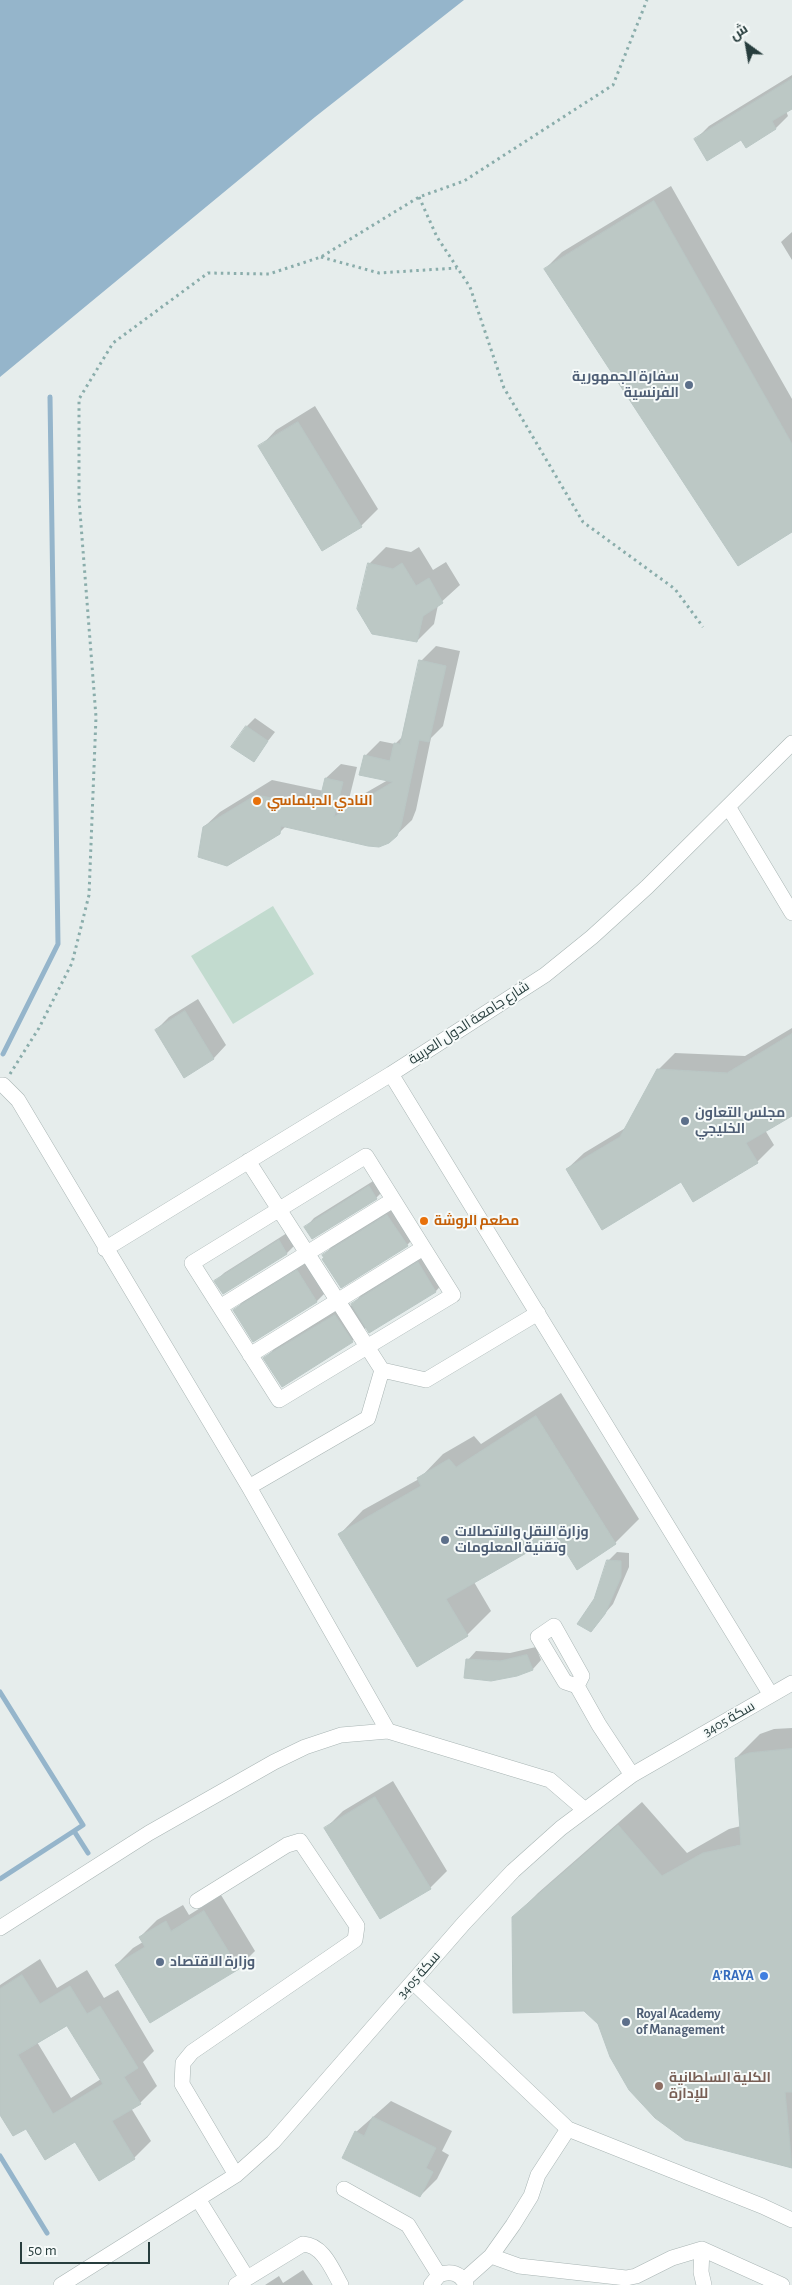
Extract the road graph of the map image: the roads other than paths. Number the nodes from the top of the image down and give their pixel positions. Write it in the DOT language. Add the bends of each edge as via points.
graph roads {
  1 [pos="792,743"];
  2 [pos="729,808"];
  3 [pos="792,912"];
  4 [pos="390,1074"];
  5 [pos="1,1085"];
  6 [pos="248,1161"];
  7 [pos="393,1200"];
  8 [pos="279,1210"];
  9 [pos="423,1248"];
  10 [pos="105,1249"];
  11 [pos="307,1253"];
  12 [pos="337,1301"];
  13 [pos="220,1307"];
  14 [pos="538,1314"];
  15 [pos="367,1347"];
  16 [pos="250,1355"];
  17 [pos="382,1370"];
  18 [pos="249,1488"];
  19 [pos="792,1683"];
  20 [pos="577,1686"];
  21 [pos="771,1695"];
  22 [pos="388,1731"];
  23 [pos="632,1776"];
  24 [pos="585,1810"];
  25 [pos="197,1901"];
  26 [pos="0,1928"];
  27 [pos="413,1982"];
  28 [pos="568,2129"];
  29 [pos="236,2175"];
  30 [pos="344,2189"];
  31 [pos="198,2199"];
  32 [pos="762,2206"];
  33 [pos="792,2209"];
  34 [pos="792,2220"];
  35 [pos="702,2249"];
  36 [pos="491,2256"];
  37 [pos="435,2280"];
  38 [pos="242,2281"];
  39 [pos="71,2282"];
  40 [pos="465,2283"];
  41 [pos="341,2285"];
  42 [pos="704,2285"];
  43 [pos="782,2285"];
  1 -- 2 [label="street, شارع جامعة الدول العربية"];
  2 -- 3 [label="street"];
  2 -- 4 [label="street, شارع جامعة الدول العربية" via="633,900 545,975"];
  4 -- 6 [label="street, شارع جامعة الدول العربية"];
  4 -- 14 [label="street"];
  5 -- 10 [label="street" via="18,1100"];
  6 -- 8 [label="street"];
  6 -- 10 [label="street, شارع جامعة الدول العربية"];
  7 -- 8 [label="street" via="366,1156"];
  7 -- 9 [label="street"];
  7 -- 11 [label="street"];
  8 -- 11 [label="street"];
  8 -- 13 [label="street" via="192,1264"];
  9 -- 12 [label="street"];
  9 -- 15 [label="street" via="453,1295"];
  10 -- 18 [label="street"];
  11 -- 12 [label="street"];
  11 -- 13 [label="street"];
  12 -- 15 [label="street"];
  12 -- 16 [label="street"];
  13 -- 16 [label="street"];
  14 -- 17 [label="street" via="426,1380"];
  14 -- 21 [label="street"];
  15 -- 16 [label="street" via="279,1400"];
  15 -- 17 [label="street"];
  17 -- 18 [label="street" via="368,1418"];
  18 -- 22 [label="street"];
  19 -- 21 [label="street, سكة 3405"];
  20 -- 23 [label="street"];
  21 -- 23 [label="street, سكة 3405"];
  22 -- 24 [label="street" via="550,1780"];
  22 -- 26 [label="street" via="341,1736 305,1747 274,1762 149,1833"];
  23 -- 24 [label="street, سكة 3405"];
  24 -- 27 [label="street, سكة 3405" via="513,1871"];
  25 -- 29 [label="street" via="287,1845 300,1841 357,1926 355,1940 192,2052 184,2063 182,2084"];
  27 -- 28 [label="street"];
  27 -- 29 [label="street, سكة 3405" via="273,2142"];
  28 -- 32 [label="street"];
  28 -- 36 [label="street" via="538,2174 531,2196"];
  29 -- 31 [label="street, سكة 3405"];
  30 -- 37 [label="street" via="408,2225"];
  31 -- 38 [label="street"];
  31 -- 39 [label="street, سكة 3405"];
  32 -- 33 [label="street"];
  32 -- 34 [label="street"];
  35 -- 36 [label="street" via="626,2278 520,2266"];
  35 -- 42 [label="street"];
  35 -- 43 [label="street"];
  36 -- 40 [label="street"];
  37 -- 40 [label="street" via="451,2272"];
  38 -- 41 [label="street" via="303,2244 311,2244 320,2250"];
}
